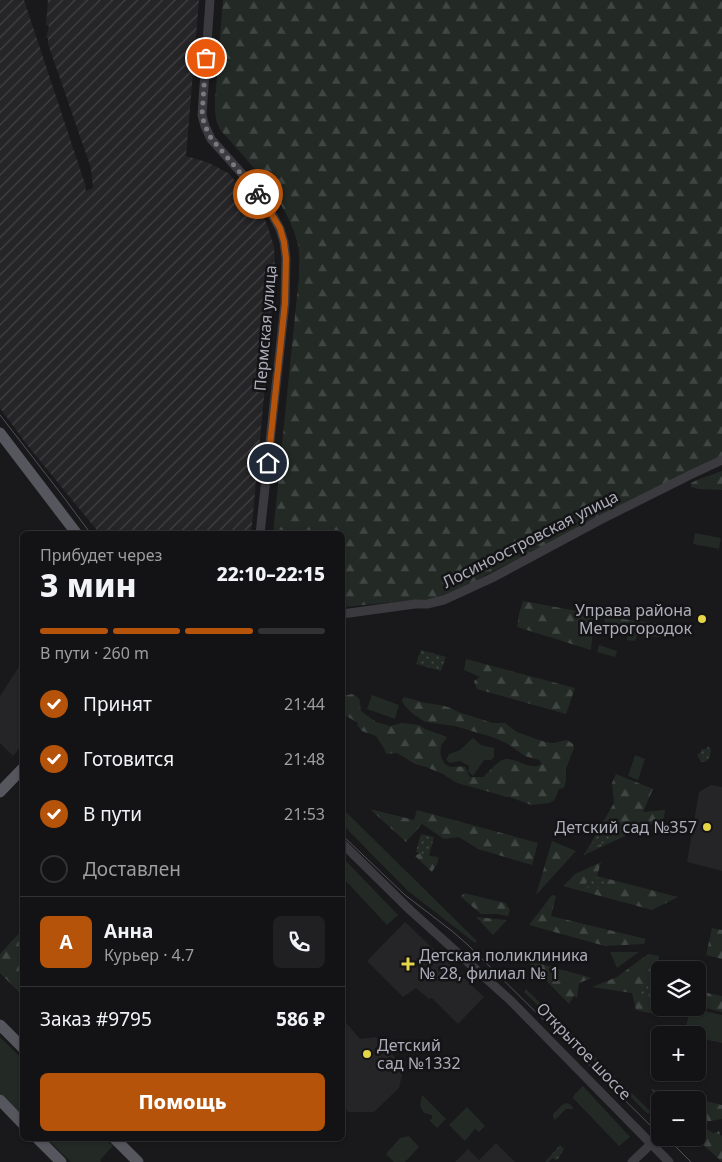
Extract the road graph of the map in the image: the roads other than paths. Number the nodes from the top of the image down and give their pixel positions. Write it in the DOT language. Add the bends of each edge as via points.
graph roads {
  1 [pos="210,0"];
  2 [pos="0,433"];
  3 [pos="722,460"];
  4 [pos="75,531"];
  5 [pos="260,531"];
  6 [pos="345,614"];
  7 [pos="20,771"];
  8 [pos="0,792"];
  9 [pos="345,846"];
  10 [pos="0,1025"];
  11 [pos="20,1045"];
  12 [pos="0,1100"];
  13 [pos="20,1121"];
  14 [pos="40,1141"];
  15 [pos="117,1141"];
  16 [pos="651,1144"];
  17 [pos="653,1146"];
  18 [pos="61,1162"];
  19 [pos="138,1162"];
  20 [pos="632,1162"];
  21 [pos="668,1162"];
  1 -- 5 [label="street, Пермская улица" via="202,115 205,126 269,210 280,228 286,258 285,303"];
  2 -- 4 [label="main road"];
  3 -- 6 [label="street, Лосиноостровская улица" via="444,600"];
  7 -- 8 [label="main road"];
  9 -- 16 [label="street, Открытое шоссе" via="511,1001"];
  10 -- 11 [label="main road"];
  12 -- 13 [label="main road"];
  14 -- 18 [label="main road"];
  15 -- 19 [label="main road"];
  16 -- 20 [label="street"];
  17 -- 21 [label="street, Открытое шоссе"];
}
